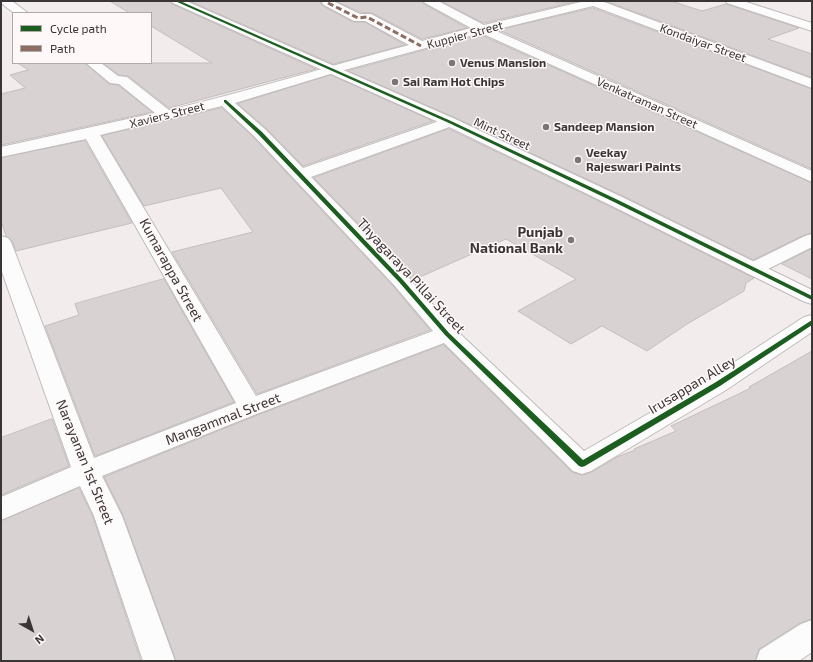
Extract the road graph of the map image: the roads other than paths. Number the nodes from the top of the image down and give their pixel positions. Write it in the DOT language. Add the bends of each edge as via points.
graph roads {
  1 [pos="5,1"];
  2 [pos="177,1"];
  3 [pos="429,1"];
  4 [pos="731,1"];
  5 [pos="596,2"];
  6 [pos="328,3"];
  7 [pos="21,12"];
  8 [pos="812,27"];
  9 [pos="482,29"];
  10 [pos="421,46"];
  11 [pos="94,64"];
  12 [pos="332,69"];
  13 [pos="812,84"];
  14 [pos="225,101"];
  15 [pos="166,115"];
  16 [pos="450,122"];
  17 [pos="92,133"];
  18 [pos="1,152"];
  19 [pos="300,175"];
  20 [pos="812,177"];
  21 [pos="812,240"];
  22 [pos="3,250"];
  23 [pos="753,269"];
  24 [pos="812,298"];
  25 [pos="812,322"];
  26 [pos="447,334"];
  27 [pos="250,407"];
  28 [pos="582,464"];
  29 [pos="86,472"];
  30 [pos="1,509"];
  31 [pos="812,634"];
  32 [pos="159,661"];
  33 [pos="772,661"];
  1 -- 7 [label="street"];
  2 -- 12 [label="street, Mint Street"];
  3 -- 9 [label="street, Venkatraman Street"];
  4 -- 8 [label="street"];
  5 -- 9 [label="street, Kuppier Street"];
  5 -- 13 [label="street, Kondaiyar Street"];
  6 -- 10 [label="street" via="358,18 368,17"];
  9 -- 10 [label="street, Kuppier Street"];
  9 -- 20 [label="street, Venkatraman Street"];
  10 -- 12 [label="street, Kuppier Street"];
  11 -- 15 [label="street" via="114,80 122,80"];
  12 -- 14 [label="street, Xaviers Street"];
  12 -- 16 [label="street, Mint Street"];
  14 -- 15 [label="street, Xaviers Street"];
  14 -- 19 [label="street, Thyagaraya Pillai Street"];
  15 -- 17 [label="street, Xaviers Street"];
  16 -- 19 [label="street"];
  16 -- 23 [label="street, Mint Street"];
  17 -- 18 [label="street, Xaviers Street"];
  17 -- 27 [label="street, Kumarappa Street" via="148,226"];
  19 -- 26 [label="street, Thyagaraya Pillai Street" via="401,281"];
  21 -- 23 [label="street"];
  22 -- 29 [label="street, Narayanan 1st Street"];
  23 -- 24 [label="street, Mint Street"];
  25 -- 28 [label="street, Irusappan Alley" via="718,384"];
  26 -- 27 [label="street, Mangammal Street"];
  26 -- 28 [label="street, Thyagaraya Pillai Street"];
  27 -- 29 [label="street, Mangammal Street"];
  29 -- 30 [label="street, Mangammal Street"];
  29 -- 32 [label="street, Narayanan 1st Street" via="108,516"];
  31 -- 33 [label="street"];
}
